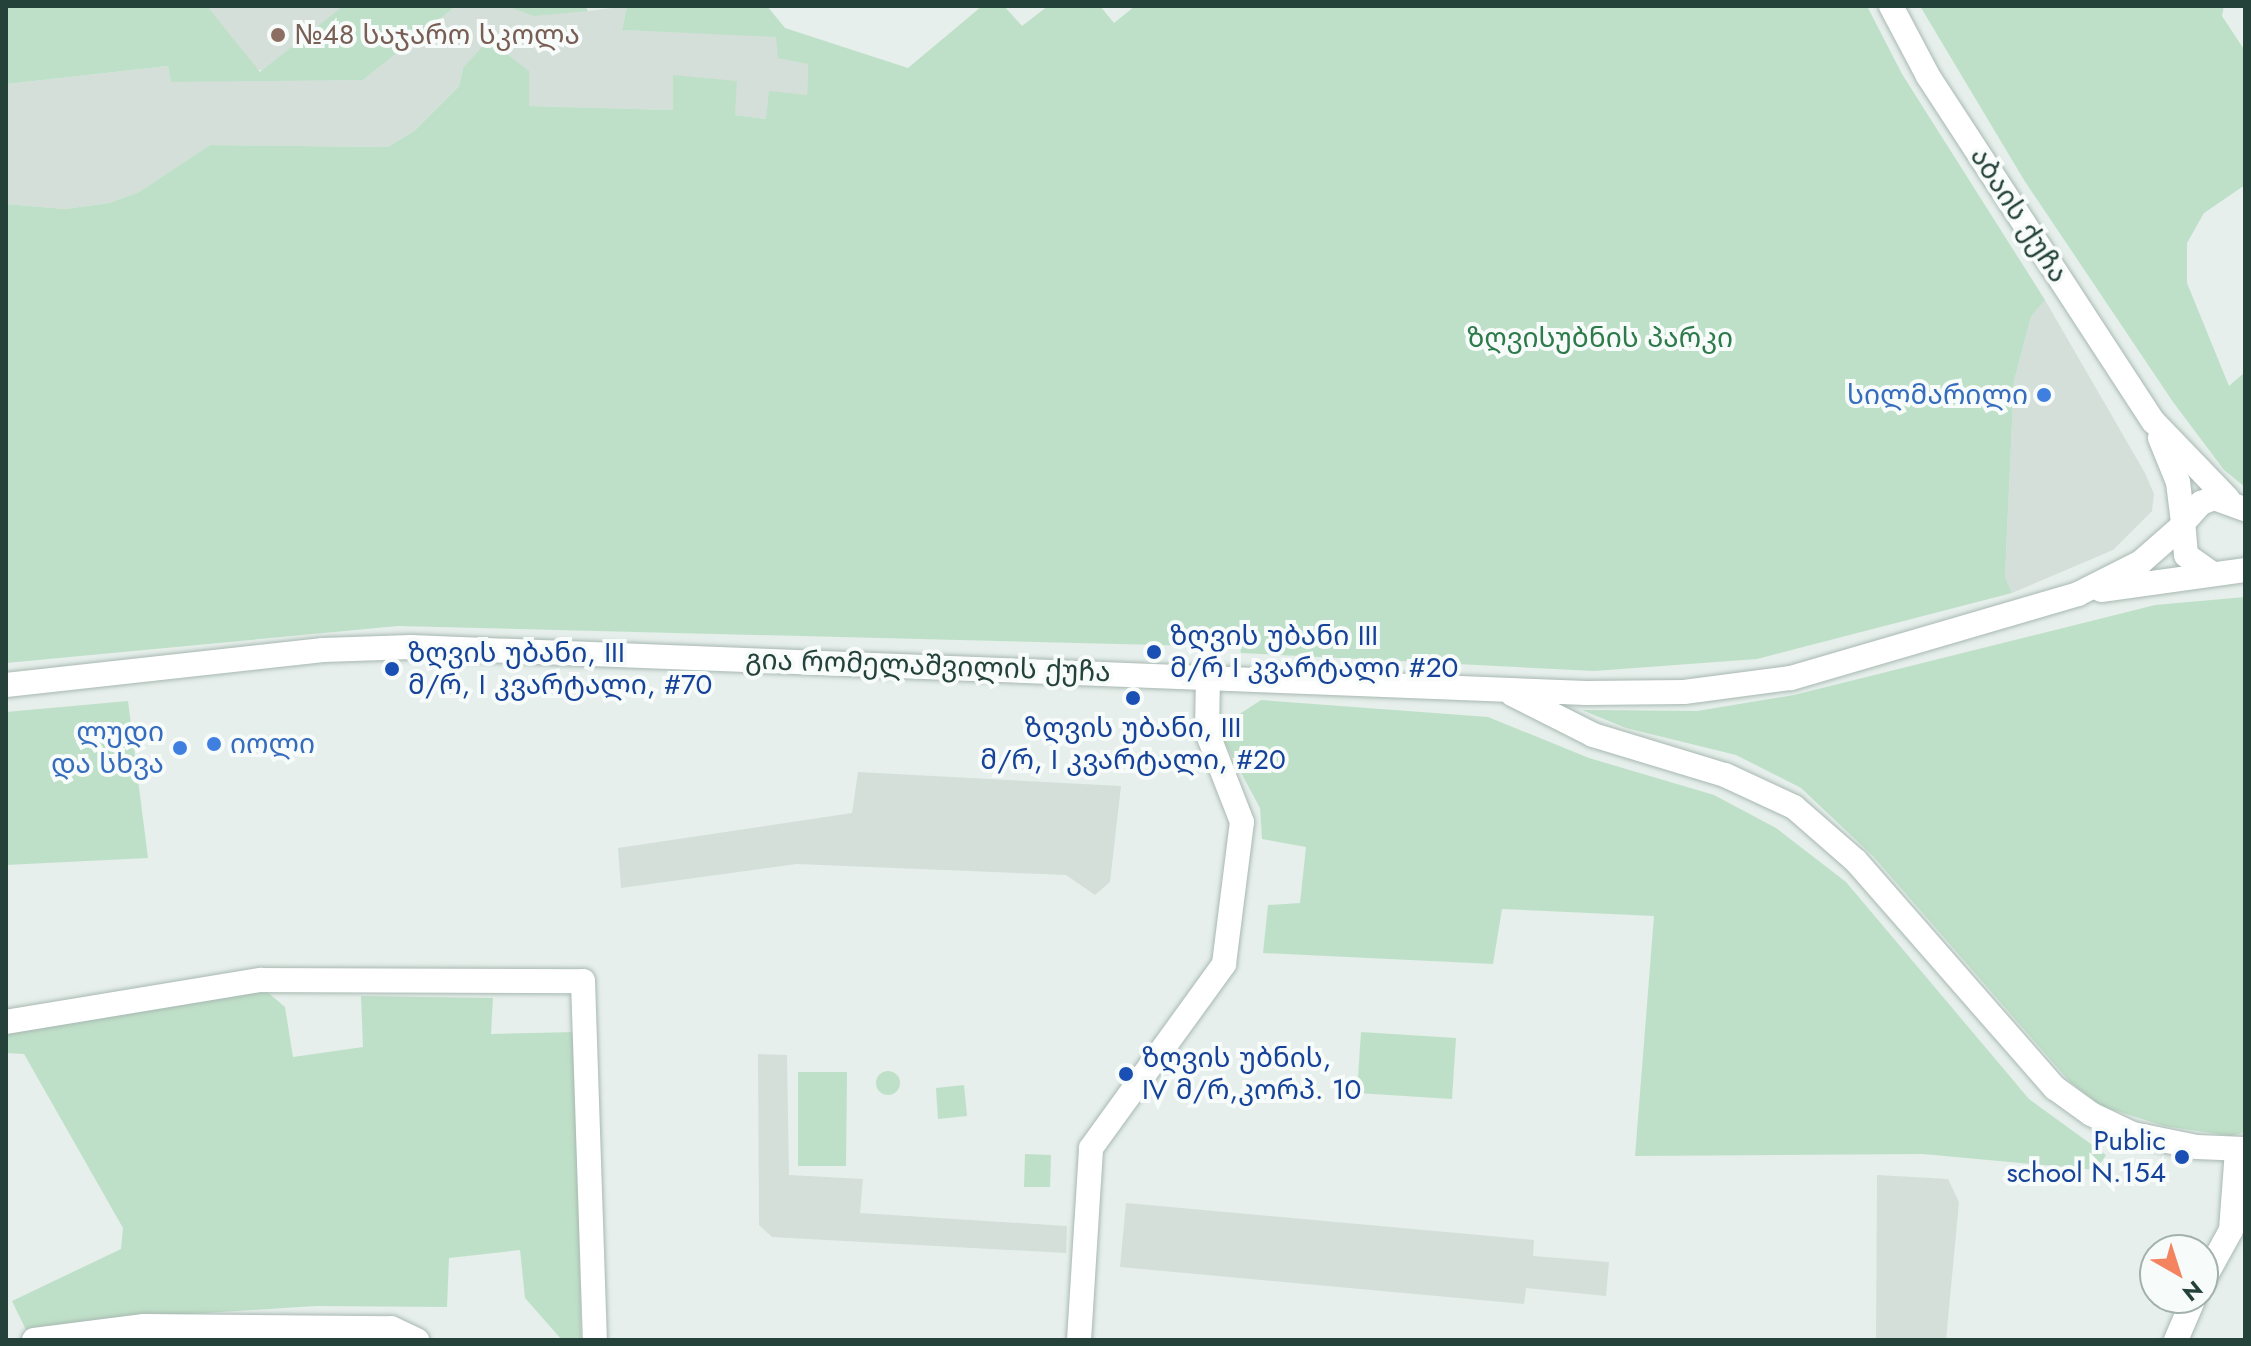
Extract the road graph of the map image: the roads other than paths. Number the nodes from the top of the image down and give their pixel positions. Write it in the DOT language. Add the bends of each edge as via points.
graph roads {
  1 [pos="1891,6"];
  2 [pos="2153,421"];
  3 [pos="2240,506"];
  4 [pos="2182,525"];
  5 [pos="2232,568"];
  6 [pos="2078,594"];
  7 [pos="1208,674"];
  8 [pos="6,685"];
  9 [pos="1502,689"];
  10 [pos="6,1022"];
  11 [pos="2241,1150"];
  12 [pos="2219,1252"];
  13 [pos="2187,1314"];
  14 [pos="34,1340"];
  15 [pos="417,1340"];
  16 [pos="595,1340"];
  17 [pos="1079,1340"];
  18 [pos="2176,1340"];
  1 -- 2 [label="street, აბაის ქუჩა" via="1928,76"];
  2 -- 3 [label="street, აბაის ქუჩა"];
  2 -- 4 [label="street, აბაის ქუჩა" via="2178,482"];
  3 -- 4 [label="street, გია რომელაშვილის ქუჩა" via="2201,503"];
  4 -- 5 [label="street, აბაის ქუჩა" via="2186,555"];
  4 -- 6 [label="street, გია რომელაშვილის ქუჩა" via="2141,562"];
  5 -- 6 [label="street, გია რომელაშვილის ქუჩა"];
  6 -- 9 [label="street, გია რომელაშვილის ქუჩა" via="1791,678 1684,692"];
  7 -- 8 [label="street, გია რომელაშვილის ქუჩა" via="411,647 323,650"];
  7 -- 9 [label="street, გია რომელაშვილის ქუჩა"];
  7 -- 17 [label="street" via="1207,732 1242,822 1224,964 1091,1148"];
  9 -- 11 [label="street" via="1593,735 1725,775 1794,807 1856,861 2055,1088 2091,1114 2133,1134"];
  10 -- 16 [label="street" via="261,980 583,981"];
  11 -- 12 [label="street" via="2231,1230"];
  13 -- 18 [label="street"];
  14 -- 15 [label="street" via="144,1326 190,1326 391,1328"];
}
